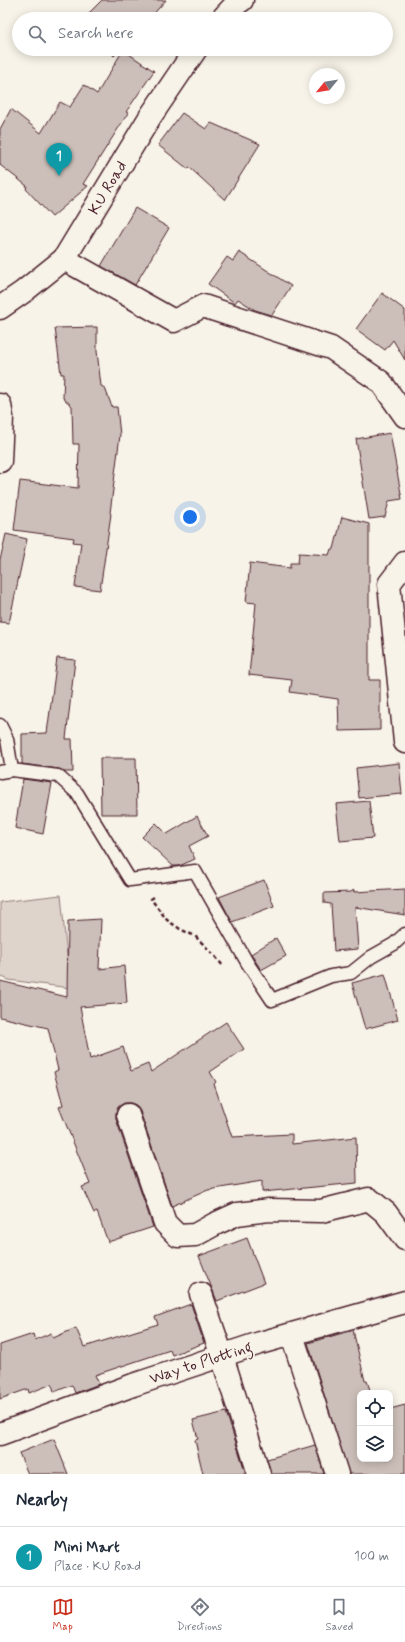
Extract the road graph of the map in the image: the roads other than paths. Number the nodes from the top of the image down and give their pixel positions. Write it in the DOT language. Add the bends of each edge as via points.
graph roads {
  1 [pos="242,0"];
  2 [pos="228,12"];
  3 [pos="191,56"];
  4 [pos="64,259"];
  5 [pos="0,308"];
  6 [pos="0,405"];
  7 [pos="405,416"];
  8 [pos="0,461"];
  9 [pos="405,563"];
  10 [pos="0,725"];
  11 [pos="405,742"];
  12 [pos="12,770"];
  13 [pos="0,772"];
  14 [pos="405,934"];
  15 [pos="128,1115"];
  16 [pos="405,1239"];
  17 [pos="201,1294"];
  18 [pos="405,1302"];
  19 [pos="292,1335"];
  20 [pos="222,1356"];
  21 [pos="0,1434"];
  22 [pos="259,1474"];
  23 [pos="337,1474"];
  1 -- 2 [label="main road"];
  3 -- 4 [label="main road, KU Road" via="150,117"];
  4 -- 5 [label="main road, KU Road"];
  4 -- 7 [label="main road" via="174,321 203,306 331,348 381,382"];
  6 -- 8 [label="main road"];
  9 -- 11 [label="main road" via="389,584"];
  10 -- 12 [label="lane" via="7,739"];
  12 -- 13 [label="lane"];
  12 -- 14 [label="lane" via="58,776 76,793 130,880 195,871 248,964 272,1000 331,976 351,973"];
  15 -- 16 [label="main road" via="165,1223 178,1236 195,1235 237,1214 268,1210 321,1211 369,1199 386,1213"];
  17 -- 20 [label="main road"];
  18 -- 19 [label="main road, Way to Plotting"];
  19 -- 20 [label="main road, Way to Plotting"];
  19 -- 23 [label="main road"];
  20 -- 21 [label="main road, Way to Plotting" via="132,1385"];
  20 -- 22 [label="main road"];
}
